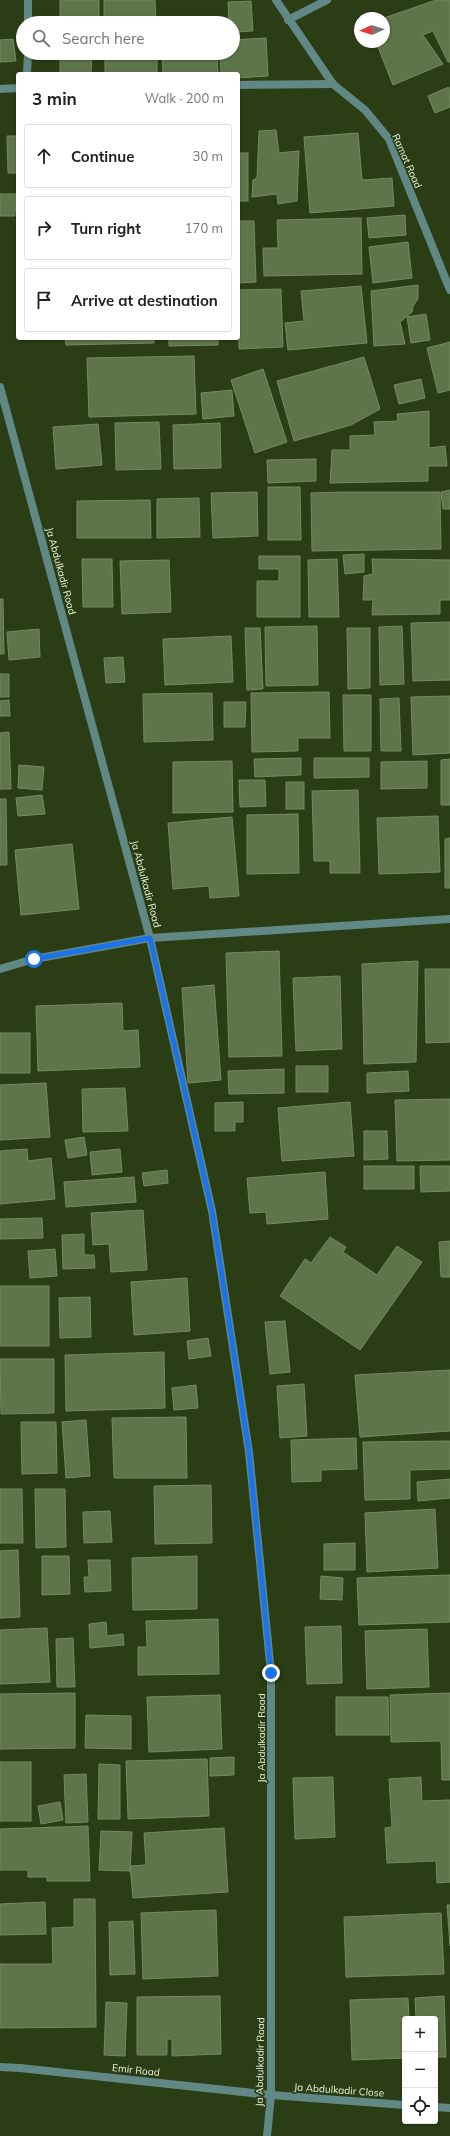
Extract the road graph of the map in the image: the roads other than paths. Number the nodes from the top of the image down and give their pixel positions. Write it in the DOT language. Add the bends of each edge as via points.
graph roads {
  1 [pos="28,0"];
  2 [pos="276,0"];
  3 [pos="327,0"];
  4 [pos="28,16"];
  5 [pos="288,20"];
  6 [pos="28,60"];
  7 [pos="27,72"];
  8 [pos="333,84"];
  9 [pos="240,85"];
  10 [pos="16,88"];
  11 [pos="0,89"];
  12 [pos="450,290"];
  13 [pos="0,387"];
  14 [pos="450,919"];
  15 [pos="150,938"];
  16 [pos="0,968"];
  17 [pos="0,2067"];
  18 [pos="271,2095"];
  19 [pos="402,2105"];
  20 [pos="438,2107"];
  21 [pos="450,2108"];
  22 [pos="267,2136"];
  1 -- 4 [label="street"];
  2 -- 5 [label="street, Ramat Road"];
  3 -- 5 [label="street"];
  5 -- 8 [label="street, Ramat Road"];
  6 -- 7 [label="street"];
  8 -- 9 [label="street"];
  8 -- 12 [label="street, Ramat Road" via="365,110 389,139"];
  10 -- 11 [label="street"];
  13 -- 15 [label="street, Ja Abdulkadir Road"];
  14 -- 15 [label="street"];
  15 -- 16 [label="street" via="34,959"];
  15 -- 18 [label="street, Ja Abdulkadir Road" via="212,1211 249,1452 271,1673"];
  17 -- 18 [label="street, Emir Road"];
  18 -- 19 [label="street, Ja Abdulkadir Close"];
  18 -- 22 [label="street, Ja Abdulkadir Road"];
  20 -- 21 [label="street"];
}
